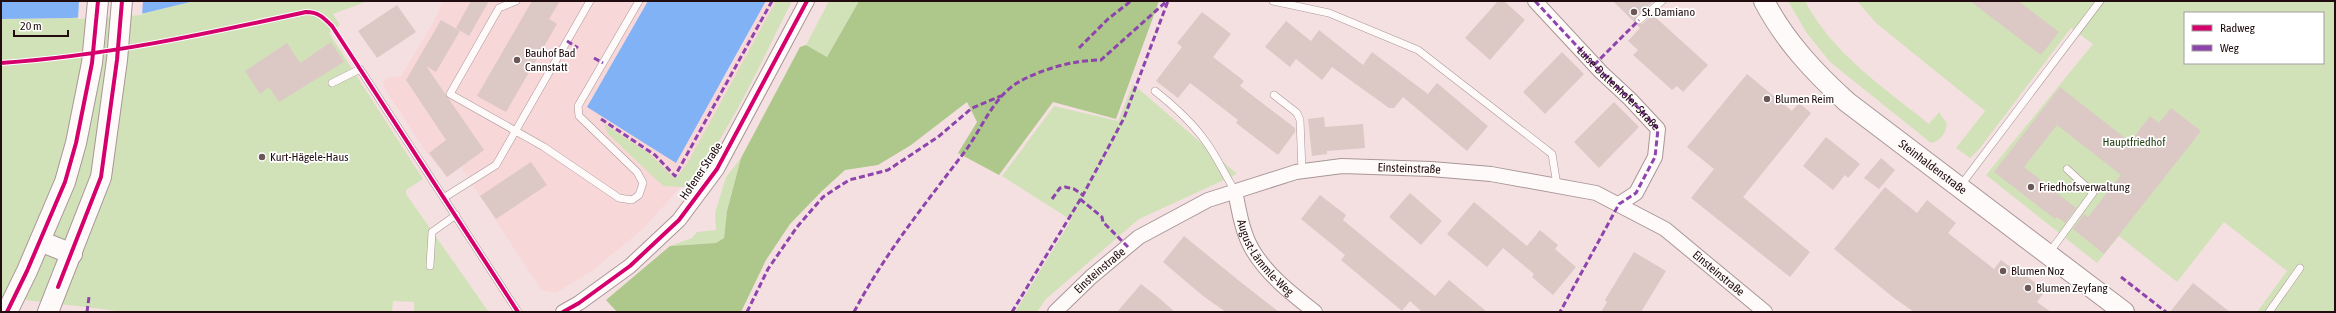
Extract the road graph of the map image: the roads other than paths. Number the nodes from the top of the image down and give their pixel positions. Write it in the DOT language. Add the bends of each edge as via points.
graph roads {
  1 [pos="98,1"];
  2 [pos="122,1"];
  3 [pos="516,1"];
  4 [pos="590,1"];
  5 [pos="639,1"];
  6 [pos="807,1"];
  7 [pos="1273,1"];
  8 [pos="1535,1"];
  9 [pos="1662,1"];
  10 [pos="1764,1"];
  11 [pos="2100,1"];
  12 [pos="1640,20"];
  13 [pos="332,83"];
  14 [pos="1155,91"];
  15 [pos="1274,95"];
  16 [pos="515,131"];
  17 [pos="2067,169"];
  18 [pos="1302,171"];
  19 [pos="1557,186"];
  20 [pos="1959,187"];
  21 [pos="1235,190"];
  22 [pos="444,197"];
  23 [pos="1619,204"];
  24 [pos="456,215"];
  25 [pos="40,242"];
  26 [pos="72,254"];
  27 [pos="2048,255"];
  28 [pos="430,266"];
  29 [pos="2300,268"];
  30 [pos="7,312"];
  31 [pos="48,312"];
  32 [pos="518,312"];
  33 [pos="563,312"];
  34 [pos="1055,312"];
  35 [pos="1315,312"];
  36 [pos="1765,312"];
  37 [pos="2124,312"];
  38 [pos="2269,312"];
  1 -- 25 [label="main road" via="92,63 76,143 65,182"];
  2 -- 26 [label="main road" via="117,60 101,176"];
  3 -- 16 [label="lane" via="499,8 450,94"];
  4 -- 16 [label="lane"];
  5 -- 16 [label="lane" via="578,106 579,116 637,172 643,183 639,195 632,200 619,198"];
  6 -- 33 [label="street, Hofener Straße" via="717,169 679,220 630,266"];
  7 -- 19 [label="lane" via="1329,13 1418,50 1552,154"];
  8 -- 23 [label="street, Luise-Duttenhofer-Straße" via="1658,129 1655,157 1636,193"];
  9 -- 12 [label="lane"];
  10 -- 20 [label="main road, Steinhaldenstraße" via="1772,17 1811,69 1847,102"];
  11 -- 20 [label="lane"];
  13 -- 22 [label="lane" via="360,69"];
  14 -- 21 [label="lane" via="1196,129"];
  15 -- 18 [label="lane" via="1297,113 1300,120"];
  16 -- 22 [label="lane" via="496,165"];
  17 -- 27 [label="lane" via="2093,193"];
  18 -- 19 [label="street, Einsteinstraße" via="1342,166 1431,169 1491,174"];
  18 -- 21 [label="street, Einsteinstraße"];
  19 -- 23 [label="street, Einsteinstraße" via="1596,193"];
  20 -- 27 [label="main road, Steinhaldenstraße"];
  21 -- 34 [label="street, Einsteinstraße" via="1208,200 1139,237 1091,277"];
  21 -- 35 [label="street, August-Lämmle-Weg" via="1240,217 1252,249 1267,270"];
  22 -- 24 [label="lane"];
  23 -- 36 [label="street, Einsteinstraße" via="1665,229"];
  24 -- 28 [label="lane" via="432,232"];
  24 -- 32 [label="lane"];
  25 -- 26 [label="main road"];
  25 -- 30 [label="main road"];
  26 -- 31 [label="main road"];
  27 -- 37 [label="main road, Steinhaldenstraße"];
  29 -- 38 [label="lane"];
}
